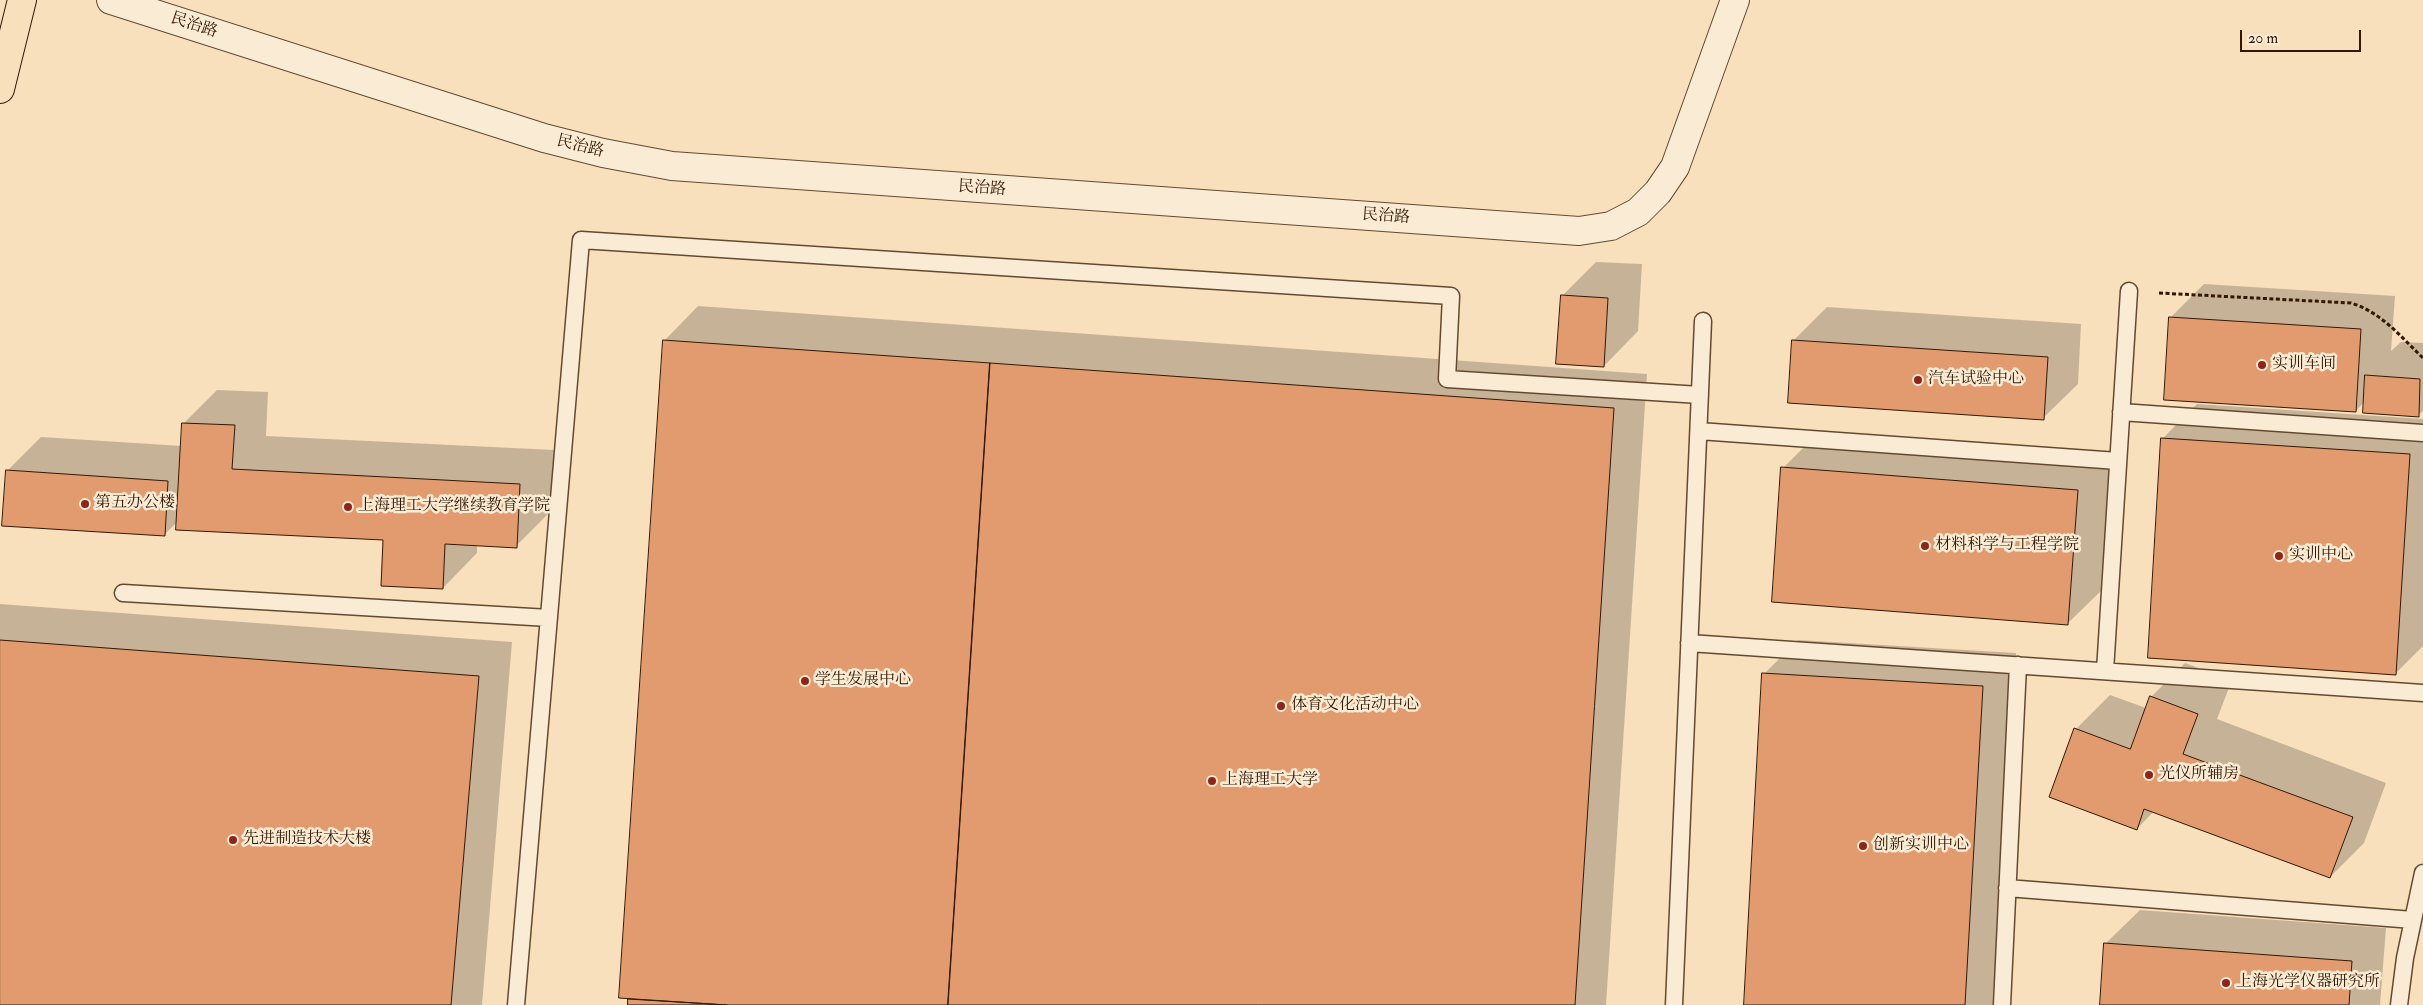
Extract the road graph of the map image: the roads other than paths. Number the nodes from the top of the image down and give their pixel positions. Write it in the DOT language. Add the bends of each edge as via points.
graph roads {
  1 [pos="22,0"];
  2 [pos="111,0"];
  3 [pos="1735,0"];
  4 [pos="0,89"];
  5 [pos="2128,292"];
  6 [pos="1704,321"];
  7 [pos="1700,395"];
  8 [pos="2121,412"];
  9 [pos="1699,430"];
  10 [pos="2423,434"];
  11 [pos="2118,460"];
  12 [pos="123,593"];
  13 [pos="549,618"];
  14 [pos="1689,642"];
  15 [pos="2018,665"];
  16 [pos="2105,671"];
  17 [pos="2423,693"];
  18 [pos="2423,873"];
  19 [pos="2007,888"];
  20 [pos="2413,920"];
  21 [pos="516,1005"];
  22 [pos="1674,1005"];
  23 [pos="2002,1005"];
  24 [pos="2399,1005"];
  1 -- 4 [label="main road"];
  2 -- 3 [label="street, 民治路" via="544,138 672,166 1579,231 1611,226 1638,212 1658,192 1675,167"];
  5 -- 8 [label="lane"];
  6 -- 7 [label="lane"];
  7 -- 9 [label="lane"];
  7 -- 13 [label="lane" via="1447,379 1451,296 581,240"];
  8 -- 10 [label="lane"];
  8 -- 11 [label="lane"];
  9 -- 11 [label="lane"];
  9 -- 14 [label="lane"];
  11 -- 16 [label="lane"];
  12 -- 13 [label="lane"];
  13 -- 21 [label="lane"];
  14 -- 15 [label="lane"];
  14 -- 22 [label="lane"];
  15 -- 16 [label="lane"];
  15 -- 19 [label="lane"];
  16 -- 17 [label="lane"];
  18 -- 20 [label="lane"];
  19 -- 20 [label="lane"];
  19 -- 23 [label="lane"];
  20 -- 24 [label="lane" via="2404,958"];
}
